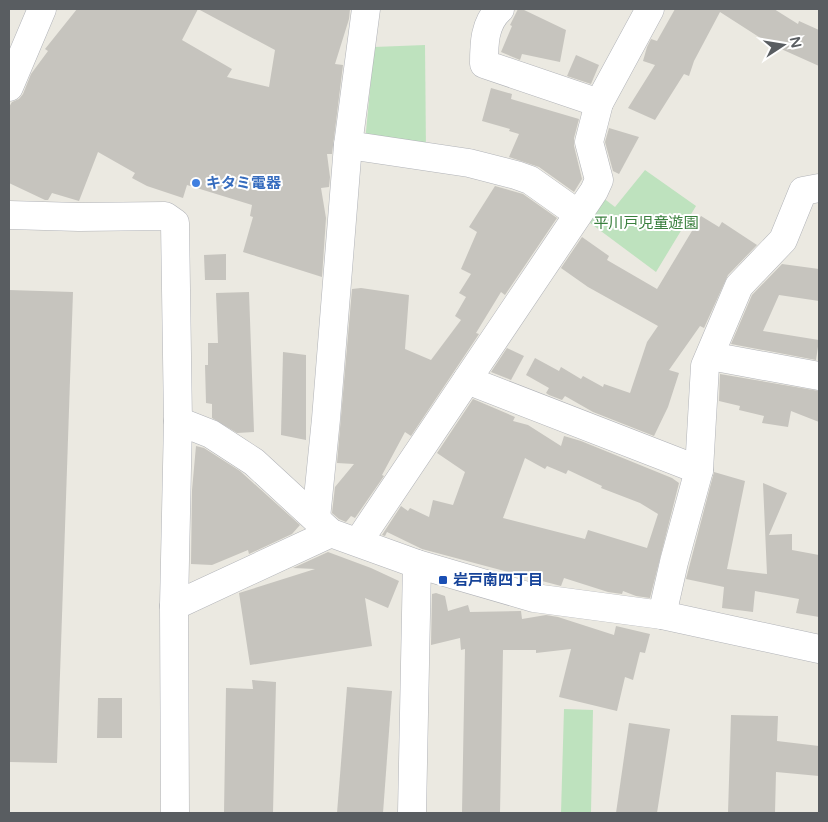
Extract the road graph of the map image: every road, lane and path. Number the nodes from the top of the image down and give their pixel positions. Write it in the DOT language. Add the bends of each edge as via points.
graph roads {
  1 [pos="42,9"];
  2 [pos="366,9"];
  3 [pos="500,9"];
  4 [pos="650,9"];
  5 [pos="9,88"];
  6 [pos="599,103"];
  7 [pos="348,145"];
  8 [pos="819,188"];
  9 [pos="578,214"];
  10 [pos="9,215"];
  11 [pos="710,356"];
  12 [pos="819,376"];
  13 [pos="467,380"];
  14 [pos="178,421"];
  15 [pos="699,470"];
  16 [pos="323,526"];
  17 [pos="358,542"];
  18 [pos="417,564"];
  19 [pos="174,606"];
  20 [pos="662,615"];
  21 [pos="819,649"];
  22 [pos="175,813"];
  23 [pos="412,813"];
  1 -- 5 [label="street"];
  2 -- 7 [label="street"];
  3 -- 6 [label="street" via="484,37 484,64"];
  4 -- 6 [label="street"];
  6 -- 9 [label="street" via="589,142 599,180"];
  7 -- 9 [label="street" via="469,163 516,174 530,180"];
  7 -- 16 [label="street" via="326,419"];
  8 -- 11 [label="street" via="802,191 783,240 740,286"];
  9 -- 13 [label="street"];
  10 -- 14 [label="street" via="165,216 175,223"];
  11 -- 12 [label="street"];
  11 -- 15 [label="street" via="705,366"];
  13 -- 15 [label="street"];
  13 -- 17 [label="street"];
  14 -- 16 [label="street" via="211,434 254,462"];
  14 -- 19 [label="street"];
  15 -- 20 [label="street"];
  16 -- 17 [label="street"];
  16 -- 19 [label="street"];
  17 -- 18 [label="street"];
  18 -- 20 [label="street" via="534,598"];
  18 -- 23 [label="street"];
  19 -- 22 [label="street"];
  20 -- 21 [label="street"];
}
